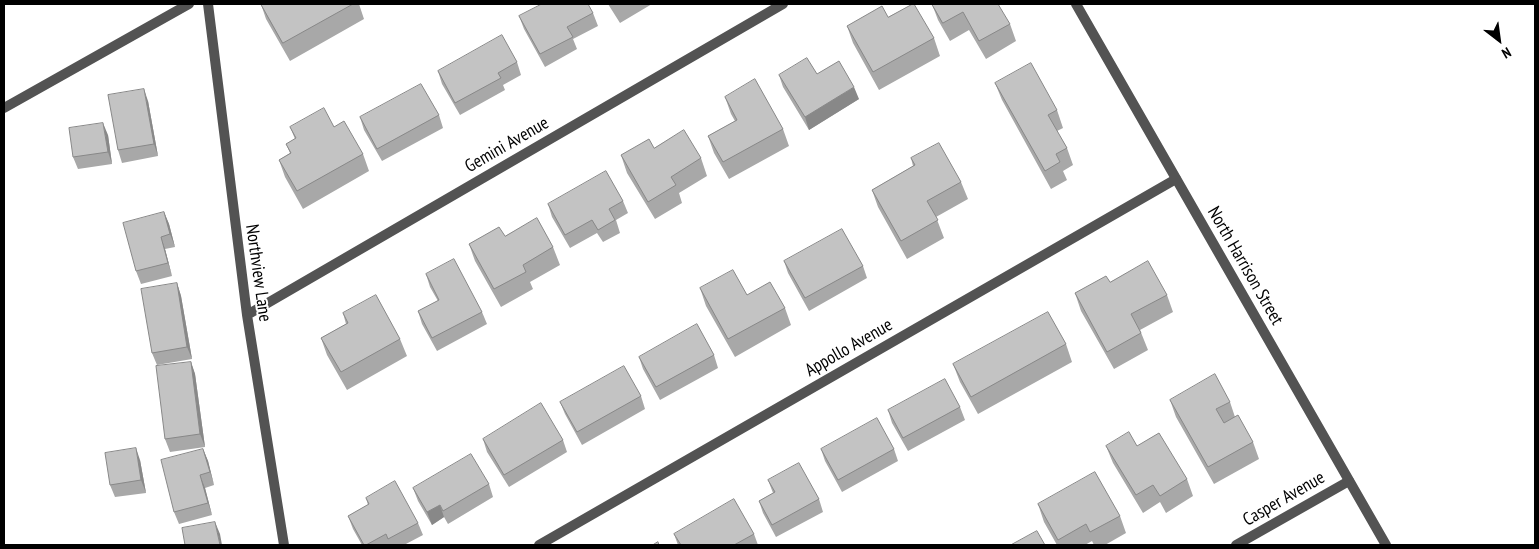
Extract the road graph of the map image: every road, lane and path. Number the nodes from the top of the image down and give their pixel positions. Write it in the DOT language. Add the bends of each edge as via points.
graph roads {
  1 [pos="189,4"];
  2 [pos="208,4"];
  3 [pos="783,4"];
  4 [pos="1076,4"];
  5 [pos="4,108"];
  6 [pos="1176,178"];
  7 [pos="247,314"];
  8 [pos="1349,481"];
  9 [pos="284,545"];
  10 [pos="539,545"];
  11 [pos="1236,545"];
  12 [pos="1386,545"];
  1 -- 5 [label="street"];
  2 -- 7 [label="street, Northview Lane"];
  3 -- 7 [label="street, Gemini Avenue"];
  4 -- 6 [label="street, North Harrison Street"];
  6 -- 8 [label="street, North Harrison Street"];
  6 -- 10 [label="street, Appollo Avenue"];
  7 -- 9 [label="street, Northview Lane"];
  8 -- 11 [label="street, Casper Avenue"];
  8 -- 12 [label="street, North Harrison Street"];
}
